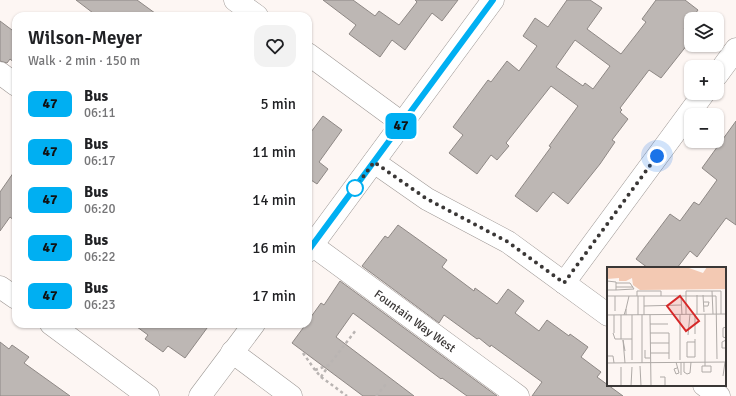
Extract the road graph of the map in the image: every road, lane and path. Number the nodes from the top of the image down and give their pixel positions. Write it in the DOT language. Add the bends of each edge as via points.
graph roads {
  1 [pos="235,0"];
  2 [pos="493,0"];
  3 [pos="252,12"];
  4 [pos="736,49"];
  5 [pos="312,57"];
  6 [pos="724,65"];
  7 [pos="0,73"];
  8 [pos="12,82"];
  9 [pos="699,100"];
  10 [pos="402,124"];
  11 [pos="374,162"];
  12 [pos="312,245"];
  13 [pos="312,249"];
  14 [pos="564,283"];
  15 [pos="0,287"];
  16 [pos="12,295"];
  17 [pos="607,314"];
  18 [pos="55,328"];
  19 [pos="251,328"];
  20 [pos="356,330"];
  21 [pos="232,352"];
  22 [pos="303,353"];
  23 [pos="329,365"];
  24 [pos="315,370"];
  25 [pos="321,377"];
  26 [pos="387,383"];
  27 [pos="705,386"];
  28 [pos="148,396"];
  29 [pos="200,396"];
  30 [pos="291,396"];
  31 [pos="347,396"];
  32 [pos="376,396"];
  33 [pos="518,396"];
  34 [pos="720,396"];
  1 -- 3 [label="street"];
  2 -- 10 [label="street"];
  4 -- 6 [label="street"];
  5 -- 10 [label="street"];
  7 -- 8 [label="street"];
  9 -- 14 [label="street"];
  10 -- 11 [label="street"];
  11 -- 12 [label="street"];
  11 -- 14 [label="street" via="427,199 508,242"];
  13 -- 33 [label="street, Fountain Way West"];
  14 -- 17 [label="street"];
  15 -- 16 [label="street"];
  18 -- 28 [label="street"];
  19 -- 21 [label="street"];
  20 -- 23 [label="path"];
  21 -- 29 [label="street"];
  21 -- 30 [label="street"];
  22 -- 24 [label="path"];
  23 -- 24 [label="path"];
  23 -- 25 [label="path"];
  24 -- 25 [label="path"];
  25 -- 31 [label="path"];
  26 -- 32 [label="path"];
  27 -- 34 [label="street"];
}
